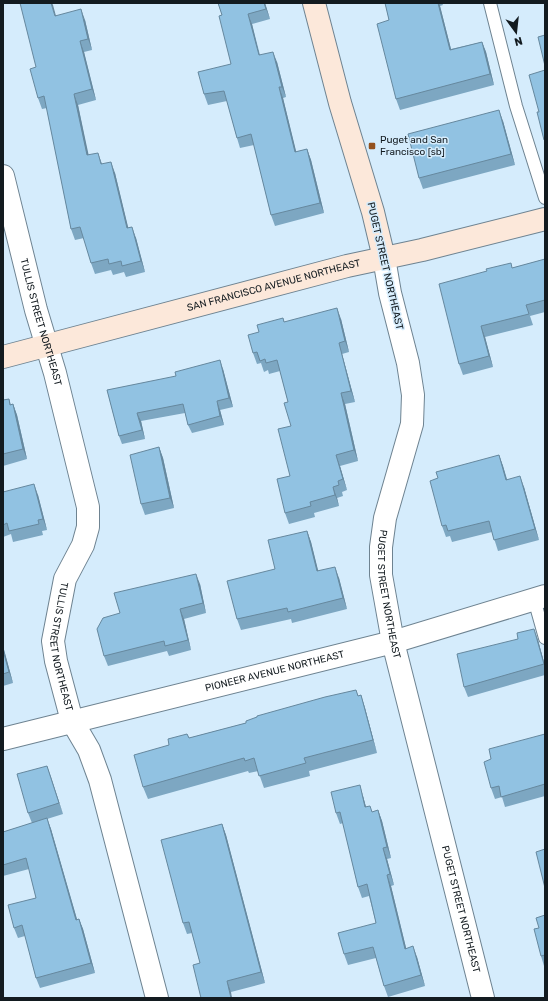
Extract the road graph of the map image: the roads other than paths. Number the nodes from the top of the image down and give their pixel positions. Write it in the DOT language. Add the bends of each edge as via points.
graph roads {
  1 [pos="314,3"];
  2 [pos="490,3"];
  3 [pos="3,176"];
  4 [pos="545,198"];
  5 [pos="545,219"];
  6 [pos="384,258"];
  7 [pos="48,346"];
  8 [pos="3,357"];
  9 [pos="540,597"];
  10 [pos="545,638"];
  11 [pos="393,642"];
  12 [pos="72,721"];
  13 [pos="3,739"];
  14 [pos="157,998"];
  15 [pos="483,998"];
  1 -- 6 [label="street, PUGET STREET NORTHEAST"];
  2 -- 4 [label="lane" via="516,106"];
  3 -- 7 [label="street, TULLIS STREET NORTHEAST" via="36,310"];
  5 -- 6 [label="street, SAN FRANCISCO AVENUE NORTHEAST"];
  6 -- 7 [label="street, SAN FRANCISCO AVENUE NORTHEAST"];
  6 -- 11 [label="street, PUGET STREET NORTHEAST" via="413,395 412,424 385,518 381,547 381,575"];
  7 -- 8 [label="street, SAN FRANCISCO AVENUE NORTHEAST"];
  7 -- 12 [label="street, TULLIS STREET NORTHEAST" via="88,507 88,527 83,545 66,579 53,641"];
  9 -- 10 [label="lane"];
  9 -- 11 [label="street, PIONEER AVENUE NORTHEAST"];
  11 -- 12 [label="street, PIONEER AVENUE NORTHEAST"];
  11 -- 15 [label="street, PUGET STREET NORTHEAST"];
  12 -- 13 [label="street, PIONEER AVENUE NORTHEAST"];
  12 -- 14 [label="street, TULLIS STREET NORTHEAST" via="89,750 100,780"];
}
